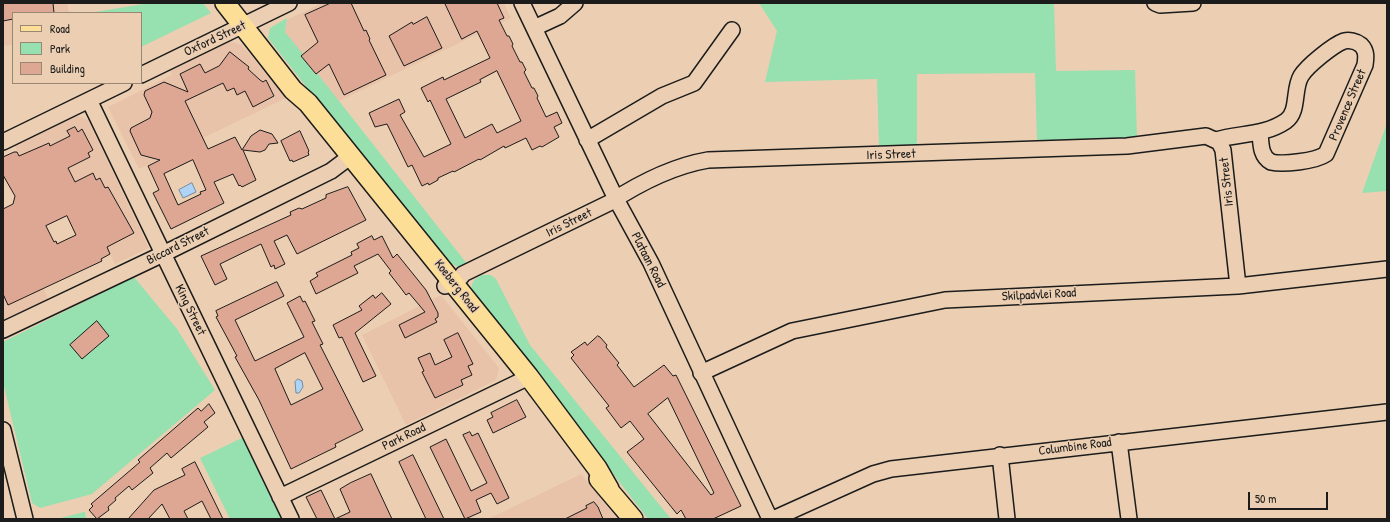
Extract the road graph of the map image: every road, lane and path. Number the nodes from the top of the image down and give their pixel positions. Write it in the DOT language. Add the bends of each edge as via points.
graph roads {
  1 [pos="225,3"];
  2 [pos="290,3"];
  3 [pos="522,3"];
  4 [pos="575,3"];
  5 [pos="1155,3"];
  6 [pos="1193,3"];
  7 [pos="243,26"];
  8 [pos="534,28"];
  9 [pos="732,30"];
  10 [pos="142,75"];
  11 [pos="122,84"];
  12 [pos="89,100"];
  13 [pos="1260,132"];
  14 [pos="587,140"];
  15 [pos="1216,140"];
  16 [pos="3,142"];
  17 [pos="348,158"];
  18 [pos="616,198"];
  19 [pos="163,254"];
  20 [pos="1387,269"];
  21 [pos="449,284"];
  22 [pos="1238,286"];
  23 [pos="3,330"];
  24 [pos="702,373"];
  25 [pos="525,378"];
  26 [pos="1387,412"];
  27 [pos="3,430"];
  28 [pos="1119,442"];
  29 [pos="1000,455"];
  30 [pos="6,458"];
  31 [pos="280,497"];
  32 [pos="26,519"];
  33 [pos="291,519"];
  34 [pos="633,519"];
  35 [pos="772,519"];
  36 [pos="1007,519"];
  37 [pos="1128,519"];
  1 -- 7 [label="main road, Koeberg Road"];
  2 -- 7 [label="street, Oxford Street"];
  3 -- 8 [label="street, Plataan Road"];
  4 -- 8 [label="street" via="560,16"];
  5 -- 6 [label="street"];
  7 -- 10 [label="street, Oxford Street"];
  7 -- 17 [label="main road, Koeberg Road" via="294,90 303,106"];
  8 -- 14 [label="street, Plataan Road"];
  9 -- 14 [label="street" via="694,83 662,96"];
  11 -- 12 [label="street"];
  12 -- 16 [label="street"];
  12 -- 19 [label="street, King Street"];
  13 -- 13 [label="street, Provence Street" via="1289,119 1294,108 1298,82 1312,65 1344,41 1362,46 1366,54 1365,65 1326,154 1317,158 1271,162 1262,151"];
  13 -- 15 [label="street, Provence Street"];
  14 -- 18 [label="street, Plataan Road"];
  15 -- 18 [label="street, Iris Street" via="1206,136 1128,146 708,160 684,165"];
  15 -- 22 [label="street, Iris Street" via="1224,155"];
  17 -- 19 [label="street, Biccard Street" via="331,171"];
  17 -- 21 [label="main road, Koeberg Road"];
  18 -- 21 [label="street, Iris Street" via="463,274"];
  18 -- 24 [label="street, Plataan Road" via="651,263"];
  19 -- 23 [label="street, Biccard Street"];
  19 -- 31 [label="street, King Street"];
  20 -- 22 [label="street, Skilpadvlei Road"];
  21 -- 25 [label="main road, Koeberg Road"];
  22 -- 24 [label="street, Skilpadvlei Road" via="944,300 792,331"];
  24 -- 35 [label="street, Plataan Road"];
  25 -- 31 [label="street, Park Road"];
  25 -- 34 [label="main road, Koeberg Road" via="597,468 609,489"];
  26 -- 28 [label="street, Columbine Road"];
  27 -- 30 [label="street"];
  28 -- 29 [label="street, Columbine Road"];
  28 -- 37 [label="street"];
  29 -- 35 [label="street, Columbine Road" via="891,469 873,474"];
  29 -- 36 [label="street"];
  30 -- 32 [label="street"];
  31 -- 33 [label="street, King Street"];
}
